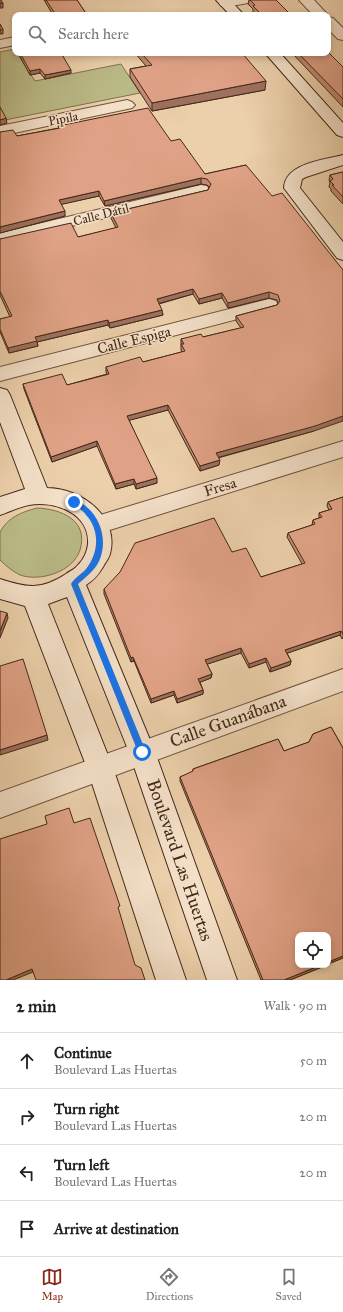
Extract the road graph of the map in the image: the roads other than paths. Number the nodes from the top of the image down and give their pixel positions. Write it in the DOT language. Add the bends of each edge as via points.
graph roads {
  1 [pos="243,0"];
  2 [pos="306,0"];
  3 [pos="224,2"];
  4 [pos="233,12"];
  5 [pos="319,12"];
  6 [pos="331,24"];
  7 [pos="343,36"];
  8 [pos="12,42"];
  9 [pos="0,44"];
  10 [pos="275,56"];
  11 [pos="127,105"];
  12 [pos="0,131"];
  13 [pos="343,132"];
  14 [pos="343,160"];
  15 [pos="201,190"];
  16 [pos="0,238"];
  17 [pos="343,254"];
  18 [pos="269,305"];
  19 [pos="0,374"];
  20 [pos="0,395"];
  21 [pos="343,449"];
  22 [pos="38,494"];
  23 [pos="1,502"];
  24 [pos="97,525"];
  25 [pos="74,584"];
  26 [pos="0,588"];
  27 [pos="33,596"];
  28 [pos="343,680"];
  29 [pos="142,752"];
  30 [pos="100,768"];
  31 [pos="0,805"];
  32 [pos="171,980"];
  33 [pos="222,980"];
  1 -- 3 [label="street"];
  2 -- 5 [label="street"];
  3 -- 4 [label="street"];
  6 -- 7 [label="street"];
  8 -- 9 [label="street"];
  10 -- 13 [label="street"];
  11 -- 12 [label="street, Pipila"];
  14 -- 17 [label="street" via="302,173 292,182 295,193"];
  15 -- 16 [label="street, Calle Dátil"];
  18 -- 19 [label="street, Calle Espiga"];
  20 -- 22 [label="street"];
  21 -- 24 [label="street, Fresa"];
  22 -- 23 [label="street"];
  22 -- 24 [label="street" via="57,496 74,502 88,512"];
  24 -- 25 [label="street" via="100,540 98,556 89,571"];
  25 -- 27 [label="street" via="56,592"];
  25 -- 29 [label="street, Boulevard Las Huertas"];
  26 -- 27 [label="street" via="11,594"];
  27 -- 30 [label="street"];
  28 -- 29 [label="street, Calle Guanábana"];
  29 -- 30 [label="street, Calle Guanábana"];
  29 -- 33 [label="street, Boulevard Las Huertas"];
  30 -- 31 [label="street, Calle Guanábana"];
  30 -- 32 [label="street"];
}
